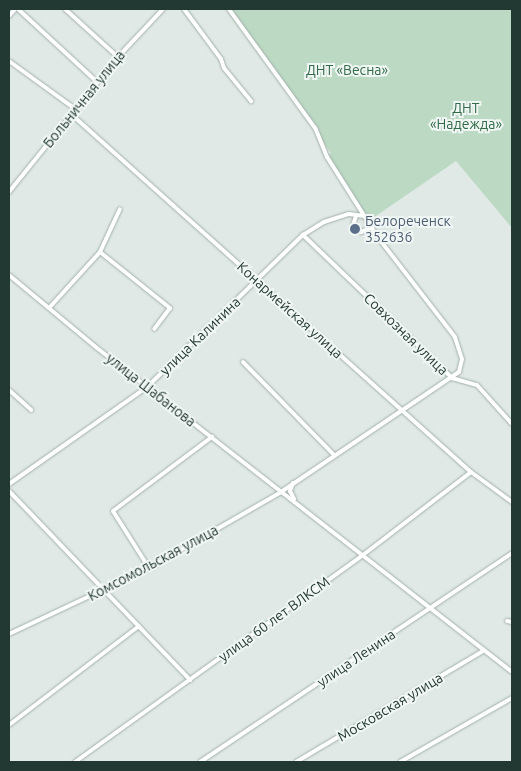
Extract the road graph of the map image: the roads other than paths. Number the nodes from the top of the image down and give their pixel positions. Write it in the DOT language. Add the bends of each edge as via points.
graph roads {
  1 [pos="16,9"];
  2 [pos="65,9"];
  3 [pos="152,9"];
  4 [pos="163,9"];
  5 [pos="184,9"];
  6 [pos="229,9"];
  7 [pos="158,14"];
  8 [pos="9,16"];
  9 [pos="118,57"];
  10 [pos="9,61"];
  11 [pos="97,82"];
  12 [pos="251,101"];
  13 [pos="75,109"];
  14 [pos="71,114"];
  15 [pos="9,192"];
  16 [pos="120,209"];
  17 [pos="356,216"];
  18 [pos="366,216"];
  19 [pos="372,227"];
  20 [pos="303,235"];
  21 [pos="100,252"];
  22 [pos="9,275"];
  23 [pos="257,280"];
  24 [pos="49,308"];
  25 [pos="154,329"];
  26 [pos="243,362"];
  27 [pos="452,378"];
  28 [pos="148,387"];
  29 [pos="9,390"];
  30 [pos="31,410"];
  31 [pos="403,411"];
  32 [pos="512,424"];
  33 [pos="212,437"];
  34 [pos="334,455"];
  35 [pos="471,472"];
  36 [pos="293,483"];
  37 [pos="9,484"];
  38 [pos="9,491"];
  39 [pos="281,492"];
  40 [pos="295,501"];
  41 [pos="512,502"];
  42 [pos="512,553"];
  43 [pos="363,554"];
  44 [pos="149,568"];
  45 [pos="106,590"];
  46 [pos="430,609"];
  47 [pos="507,622"];
  48 [pos="512,622"];
  49 [pos="140,626"];
  50 [pos="9,634"];
  51 [pos="483,651"];
  52 [pos="512,672"];
  53 [pos="190,680"];
  54 [pos="512,698"];
  55 [pos="9,726"];
  56 [pos="75,762"];
  57 [pos="200,762"];
  58 [pos="296,762"];
  59 [pos="400,762"];
  1 -- 8 [label="street"];
  1 -- 11 [label="street"];
  2 -- 9 [label="street"];
  3 -- 7 [label="street"];
  4 -- 7 [label="street, Больничная улица"];
  5 -- 12 [label="street"];
  6 -- 18 [label="street" via="315,128 327,157"];
  7 -- 9 [label="street, Больничная улица"];
  9 -- 11 [label="street, Больничная улица"];
  10 -- 13 [label="street"];
  11 -- 13 [label="street, Больничная улица"];
  13 -- 14 [label="street, Больничная улица"];
  14 -- 15 [label="street, Больничная улица"];
  14 -- 23 [label="street, Конармейская улица"];
  16 -- 21 [label="street"];
  17 -- 18 [label="street, улица Калинина"];
  17 -- 19 [label="street" via="353,225 361,232"];
  17 -- 20 [label="street, улица Калинина" via="349,214 324,222"];
  18 -- 19 [label="street"];
  19 -- 27 [label="street" via="455,337 462,358 459,372"];
  20 -- 23 [label="street, улица Калинина"];
  20 -- 27 [label="street, Совхозная улица"];
  21 -- 24 [label="street"];
  21 -- 25 [label="street" via="170,308"];
  22 -- 24 [label="street, улица Шабанова"];
  23 -- 28 [label="street, улица Калинина"];
  23 -- 31 [label="street, Конармейская улица"];
  24 -- 28 [label="street, улица Шабанова"];
  26 -- 34 [label="street"];
  27 -- 31 [label="street, Комсомольская улица"];
  27 -- 32 [label="street, Совхозная улица" via="477,385"];
  28 -- 33 [label="street, улица Шабанова"];
  28 -- 37 [label="street, улица Калинина"];
  29 -- 30 [label="street"];
  31 -- 34 [label="street, Комсомольская улица"];
  31 -- 35 [label="street, Конармейская улица"];
  33 -- 39 [label="street, улица Шабанова"];
  33 -- 44 [label="street" via="113,511"];
  34 -- 36 [label="street, Комсомольская улица"];
  35 -- 41 [label="street, Конармейская улица"];
  35 -- 43 [label="street, улица 60 лет ВЛКСМ"];
  36 -- 39 [label="street, Комсомольская улица"];
  36 -- 40 [label="street, улица Шабанова" via="290,491"];
  38 -- 45 [label="street"];
  39 -- 40 [label="street, улица Шабанова"];
  39 -- 44 [label="street, Комсомольская улица"];
  40 -- 43 [label="street, улица Шабанова"];
  42 -- 46 [label="street, улица Ленина"];
  43 -- 46 [label="street, улица Шабанова"];
  43 -- 53 [label="street, улица 60 лет ВЛКСМ"];
  44 -- 45 [label="street, Комсомольская улица"];
  45 -- 49 [label="street"];
  45 -- 50 [label="street, Комсомольская улица"];
  46 -- 51 [label="street, улица Шабанова"];
  46 -- 57 [label="street, улица Ленина"];
  47 -- 48 [label="street"];
  49 -- 53 [label="street"];
  49 -- 55 [label="street"];
  51 -- 52 [label="street, улица Шабанова"];
  51 -- 58 [label="street, Московская улица"];
  53 -- 56 [label="street, улица 60 лет ВЛКСМ"];
  54 -- 59 [label="street"];
}
